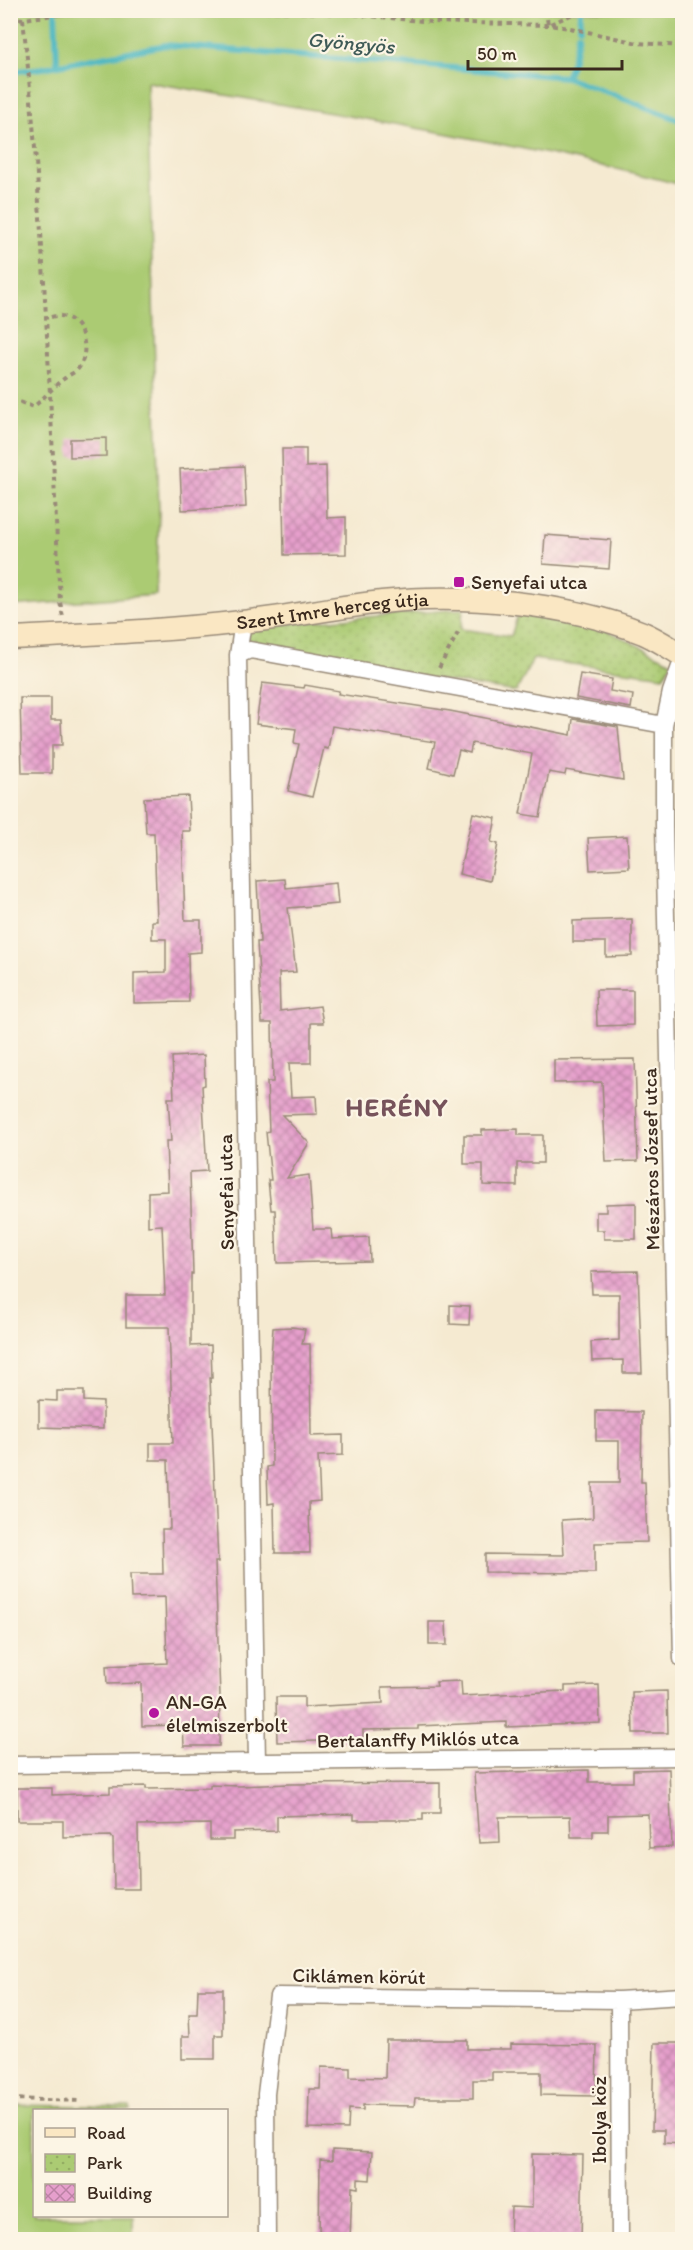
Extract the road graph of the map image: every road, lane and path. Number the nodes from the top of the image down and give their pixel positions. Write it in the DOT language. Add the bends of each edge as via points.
graph roads {
  1 [pos="120,10"];
  2 [pos="238,10"];
  3 [pos="546,10"];
  4 [pos="582,10"];
  5 [pos="671,10"];
  6 [pos="64,12"];
  7 [pos="350,13"];
  8 [pos="10,17"];
  9 [pos="23,19"];
  10 [pos="682,21"];
  11 [pos="548,25"];
  12 [pos="682,46"];
  13 [pos="47,318"];
  14 [pos="49,393"];
  15 [pos="20,402"];
  16 [pos="60,602"];
  17 [pos="243,622"];
  18 [pos="460,629"];
  19 [pos="10,638"];
  20 [pos="238,655"];
  21 [pos="682,655"];
  22 [pos="682,661"];
  23 [pos="431,683"];
  24 [pos="664,725"];
  25 [pos="682,1659"];
  26 [pos="682,1757"];
  27 [pos="257,1762"];
  28 [pos="10,1766"];
  29 [pos="682,1996"];
  30 [pos="619,2000"];
  31 [pos="10,2099"];
  32 [pos="82,2101"];
  33 [pos="267,2240"];
  34 [pos="620,2240"];
  1 -- 6 [label="path"];
  2 -- 7 [label="path"];
  3 -- 11 [label="path"];
  4 -- 11 [label="path"];
  5 -- 10 [label="path"];
  6 -- 9 [label="path"];
  7 -- 11 [label="path" via="432,22"];
  8 -- 9 [label="path"];
  9 -- 13 [label="path"];
  11 -- 12 [label="path" via="638,43"];
  13 -- 14 [label="path"];
  13 -- 14 [label="path" via="69,319 85,341 77,370"];
  14 -- 15 [label="path" via="33,407"];
  14 -- 16 [label="path"];
  17 -- 19 [label="main road, Szent Imre herceg útja"];
  17 -- 20 [label="street, Senyefai utca"];
  17 -- 21 [label="main road, Szent Imre herceg útja" via="384,602 471,600 552,607 591,615 645,634"];
  18 -- 23 [label="path"];
  20 -- 23 [label="street, Szent Imre herceg útja" via="250,650"];
  20 -- 27 [label="street, Senyefai utca"];
  22 -- 24 [label="street, Mészáros József utca"];
  23 -- 24 [label="street, Szent Imre herceg útja"];
  24 -- 25 [label="street, Mészáros József utca"];
  26 -- 27 [label="street, Bertalanffy Miklós utca"];
  27 -- 28 [label="street, Bertalanffy Miklós utca"];
  29 -- 30 [label="street, Ciklámen körút"];
  30 -- 33 [label="street, Ciklámen körút" via="278,1996 266,2094"];
  30 -- 34 [label="street, Ibolya köz"];
  31 -- 32 [label="path"];
}
